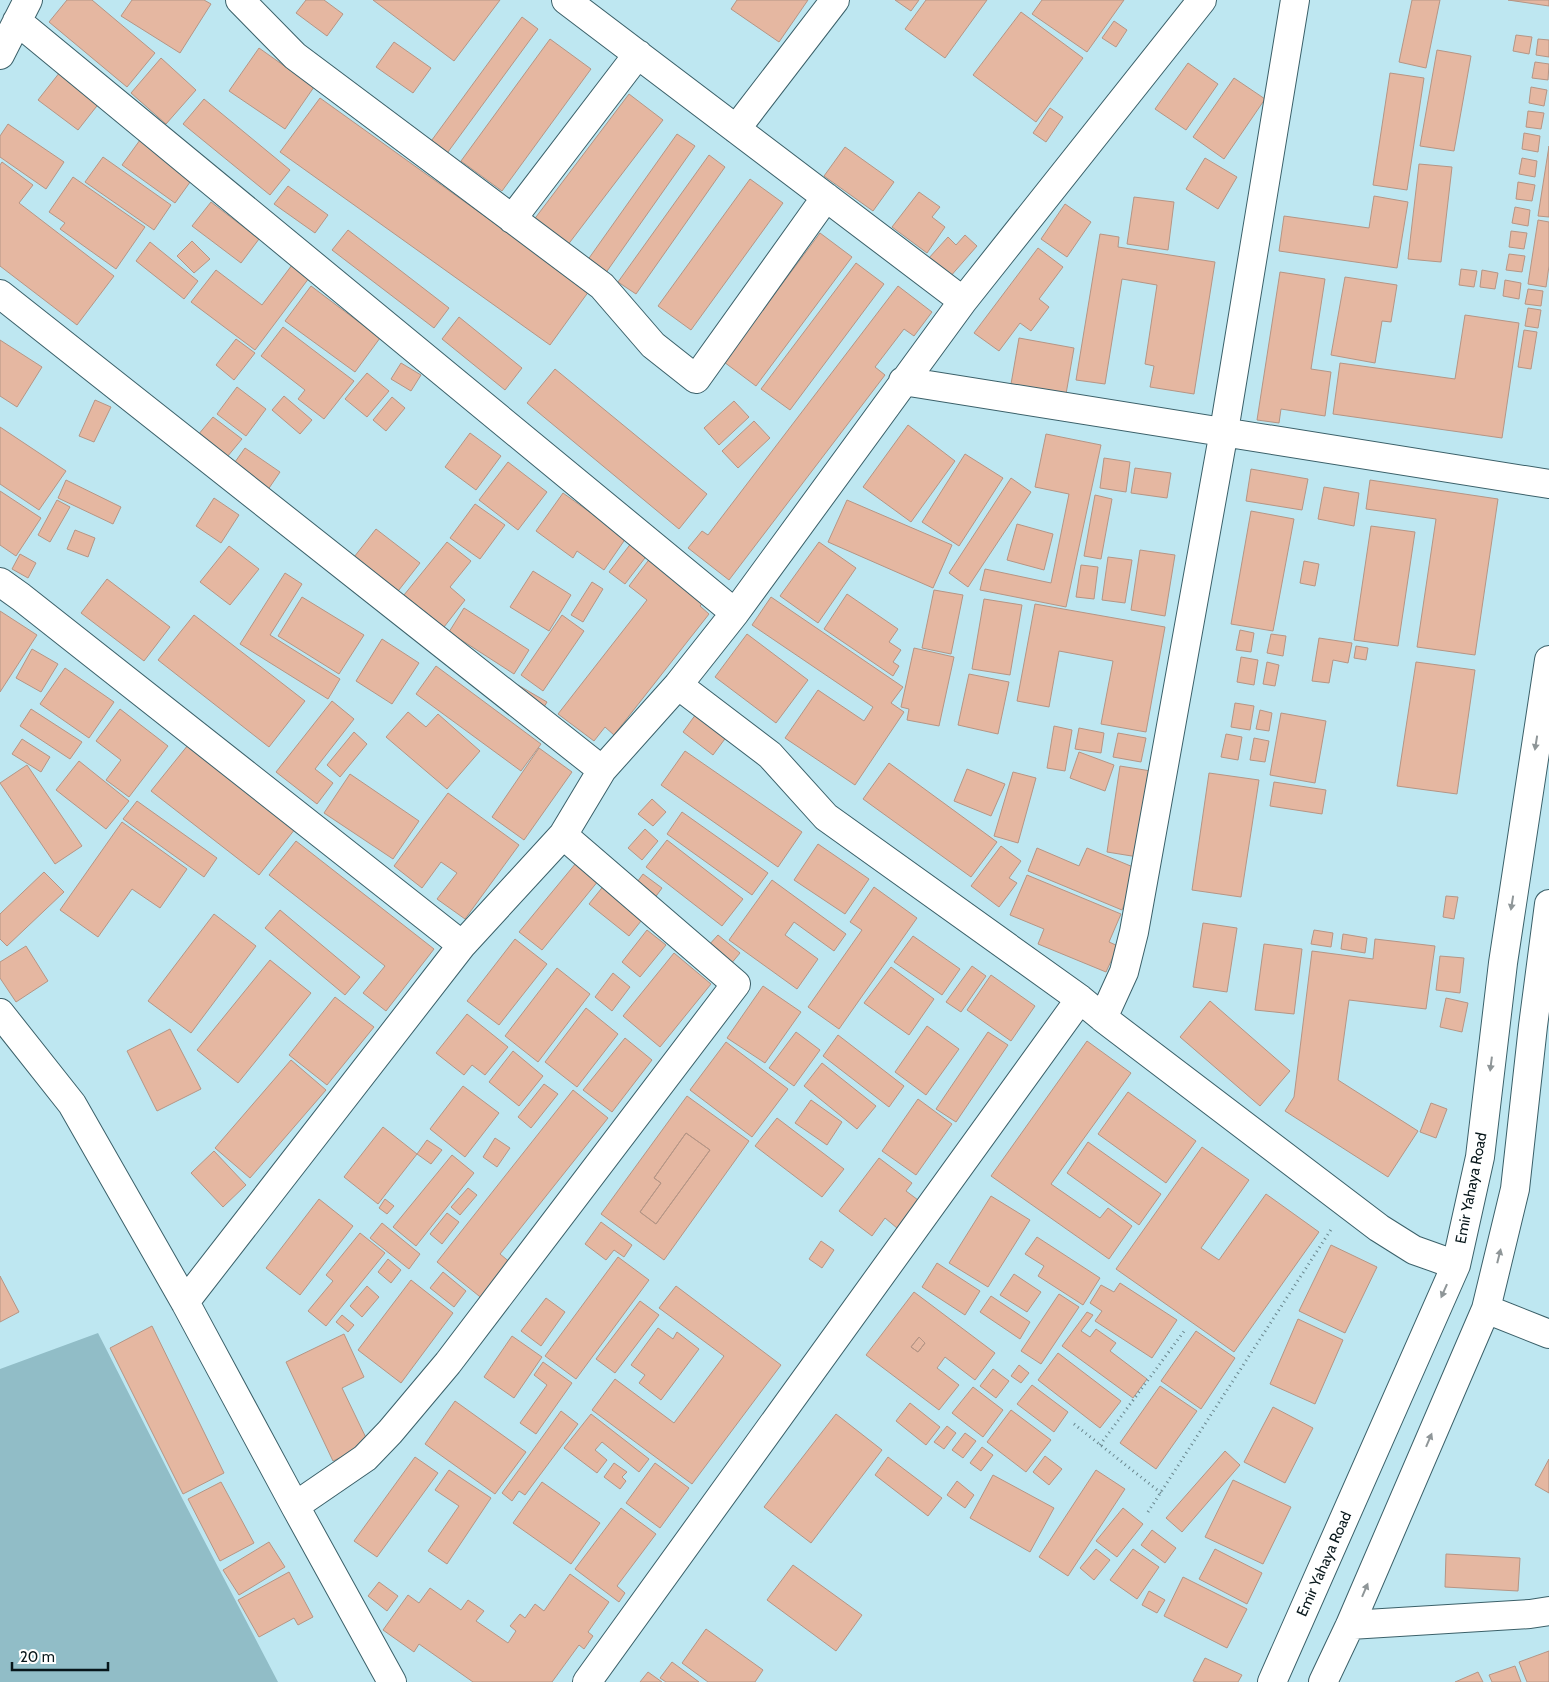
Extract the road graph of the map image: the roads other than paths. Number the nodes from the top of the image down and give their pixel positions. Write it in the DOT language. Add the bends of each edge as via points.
graph roads {
  1 [pos="240,0"];
  2 [pos="566,0"];
  3 [pos="835,0"];
  4 [pos="1202,0"];
  5 [pos="1295,0"];
  6 [pos="23,10"];
  7 [pos="638,54"];
  8 [pos="0,55"];
  9 [pos="736,128"];
  10 [pos="826,197"];
  11 [pos="512,219"];
  12 [pos="0,294"];
  13 [pos="963,301"];
  14 [pos="903,381"];
  15 [pos="1224,431"];
  16 [pos="1549,484"];
  17 [pos="0,582"];
  18 [pos="736,613"];
  19 [pos="1549,660"];
  20 [pos="678,685"];
  21 [pos="602,770"];
  22 [pos="563,835"];
  23 [pos="1549,904"];
  24 [pos="462,946"];
  25 [pos="1080,999"];
  26 [pos="0,1013"];
  27 [pos="1541,1016"];
  28 [pos="1103,1018"];
  29 [pos="1539,1068"];
  30 [pos="1456,1265"];
  31 [pos="185,1302"];
  32 [pos="1486,1309"];
  33 [pos="1549,1334"];
  34 [pos="295,1506"];
  35 [pos="1549,1611"];
  36 [pos="1350,1625"];
  37 [pos="392,1682"];
  38 [pos="587,1682"];
  39 [pos="1272,1682"];
  40 [pos="1324,1682"];
  1 -- 11 [label="street" via="295,56"];
  2 -- 7 [label="street"];
  3 -- 9 [label="street"];
  4 -- 13 [label="street"];
  5 -- 15 [label="street"];
  6 -- 8 [label="street"];
  6 -- 18 [label="street"];
  7 -- 9 [label="street"];
  7 -- 11 [label="street"];
  9 -- 10 [label="street"];
  10 -- 11 [label="street" via="696,378 654,345 602,286"];
  10 -- 13 [label="street"];
  12 -- 21 [label="street"];
  13 -- 14 [label="street"];
  14 -- 15 [label="street"];
  14 -- 18 [label="street"];
  15 -- 16 [label="street"];
  15 -- 28 [label="street" via="1134,932 1124,972"];
  17 -- 24 [label="street"];
  18 -- 20 [label="street"];
  19 -- 30 [label="street, Emir Yahaya Road, one-way" via="1503,963 1480,1157"];
  20 -- 21 [label="street"];
  20 -- 25 [label="street" via="770,755 826,817"];
  21 -- 22 [label="street"];
  22 -- 24 [label="street"];
  22 -- 34 [label="street" via="736,984 448,1363 390,1432 366,1458"];
  23 -- 27 [label="street"];
  24 -- 31 [label="street"];
  25 -- 28 [label="street"];
  25 -- 38 [label="street"];
  26 -- 31 [label="street" via="72,1104"];
  27 -- 29 [label="street"];
  28 -- 30 [label="street" via="1379,1228 1414,1250"];
  32 -- 29 [label="street, one-way" via="1515,1189"];
  30 -- 39 [label="street, Emir Yahaya Road, one-way"];
  31 -- 34 [label="street"];
  32 -- 33 [label="street"];
  36 -- 32 [label="street, one-way"];
  34 -- 37 [label="street"];
  35 -- 36 [label="street"];
  36 -- 40 [label="street"];
}
